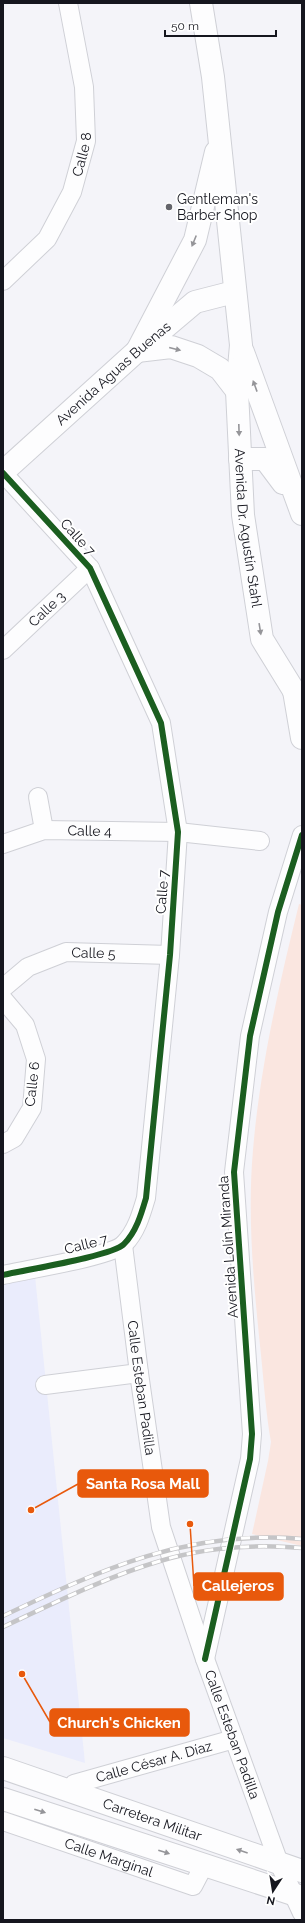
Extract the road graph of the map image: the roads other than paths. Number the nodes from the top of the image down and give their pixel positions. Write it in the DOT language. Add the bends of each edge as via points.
graph roads {
  1 [pos="68,3"];
  2 [pos="201,3"];
  3 [pos="220,135"];
  4 [pos="3,281"];
  5 [pos="234,292"];
  6 [pos="240,345"];
  7 [pos="137,351"];
  8 [pos="237,391"];
  9 [pos="240,459"];
  10 [pos="3,473"];
  11 [pos="300,510"];
  12 [pos="90,568"];
  13 [pos="3,650"];
  14 [pos="298,694"];
  15 [pos="302,738"];
  16 [pos="38,797"];
  17 [pos="44,830"];
  18 [pos="178,832"];
  19 [pos="302,835"];
  20 [pos="260,841"];
  21 [pos="3,844"];
  22 [pos="170,955"];
  23 [pos="3,988"];
  24 [pos="3,999"];
  25 [pos="3,1144"];
  26 [pos="123,1245"];
  27 [pos="10,1273"];
  28 [pos="139,1373"];
  29 [pos="45,1386"];
  30 [pos="205,1659"];
  31 [pos="234,1739"];
  32 [pos="3,1768"];
  33 [pos="74,1784"];
  34 [pos="3,1799"];
  35 [pos="3,1821"];
  36 [pos="279,1863"];
  37 [pos="204,1865"];
  38 [pos="302,1871"];
  39 [pos="298,1895"];
  40 [pos="302,1913"];
  1 -- 4 [label="street, Calle 8" via="84,87 86,141 72,192 47,239"];
  2 -- 3 [label="main road, Avenida Dr. Agustín Stahl"];
  3 -- 5 [label="main road, Avenida Dr. Agustín Stahl"];
  3 -- 7 [label="main road, one-way" via="195,240"];
  5 -- 6 [label="main road, Avenida Dr. Agustín Stahl"];
  5 -- 7 [label="main road, Avenida Aguas Buenas" via="195,302"];
  6 -- 8 [label="main road, Avenida Dr. Agustín Stahl"];
  11 -- 6 [label="main road, Avenida Dr. Agustín Stahl, one-way"];
  7 -- 8 [label="main road, one-way" via="172,347 198,356 220,369"];
  7 -- 10 [label="main road, Avenida Aguas Buenas"];
  8 -- 9 [label="main road, Avenida Dr. Agustín Stahl, one-way"];
  9 -- 11 [label="main road" via="265,459"];
  9 -- 14 [label="main road, Avenida Dr. Agustín Stahl, one-way" via="243,515 262,639"];
  10 -- 12 [label="street, Calle 7"];
  12 -- 13 [label="street, Calle 3"];
  12 -- 18 [label="street, Calle 7" via="161,723"];
  14 -- 15 [label="main road"];
  16 -- 17 [label="street"];
  17 -- 18 [label="street, Calle 4"];
  17 -- 21 [label="street, Calle 4"];
  18 -- 20 [label="street, Calle 4"];
  18 -- 22 [label="street, Calle 7"];
  19 -- 30 [label="street, Avenida Lolín Miranda" via="278,912 250,1036 235,1166 252,1434 250,1459"];
  22 -- 23 [label="street, Calle 5" via="66,952 28,968"];
  22 -- 26 [label="street, Calle 7" via="146,1198 140,1221"];
  24 -- 25 [label="street, Calle 6" via="25,1025 36,1059 32,1108 14,1138"];
  26 -- 27 [label="street, Calle 7" via="106,1253"];
  26 -- 28 [label="street, Calle Esteban Padilla"];
  28 -- 29 [label="street"];
  28 -- 30 [label="street, Calle Esteban Padilla" via="161,1527"];
  30 -- 31 [label="street, Calle Esteban Padilla"];
  31 -- 33 [label="street, Calle César A. Díaz"];
  31 -- 36 [label="street, Calle Esteban Padilla"];
  36 -- 32 [label="main road, Carretera Militar, one-way"];
  34 -- 37 [label="main road, Carretera Militar, one-way"];
  35 -- 37 [label="street, Calle Marginal" via="193,1886"];
  36 -- 38 [label="main road, Carretera Militar"];
  36 -- 39 [label="street, Calle Esteban Padilla"];
  37 -- 39 [label="main road, Carretera Militar"];
  39 -- 40 [label="street, Calle Esteban Padilla"];
}
